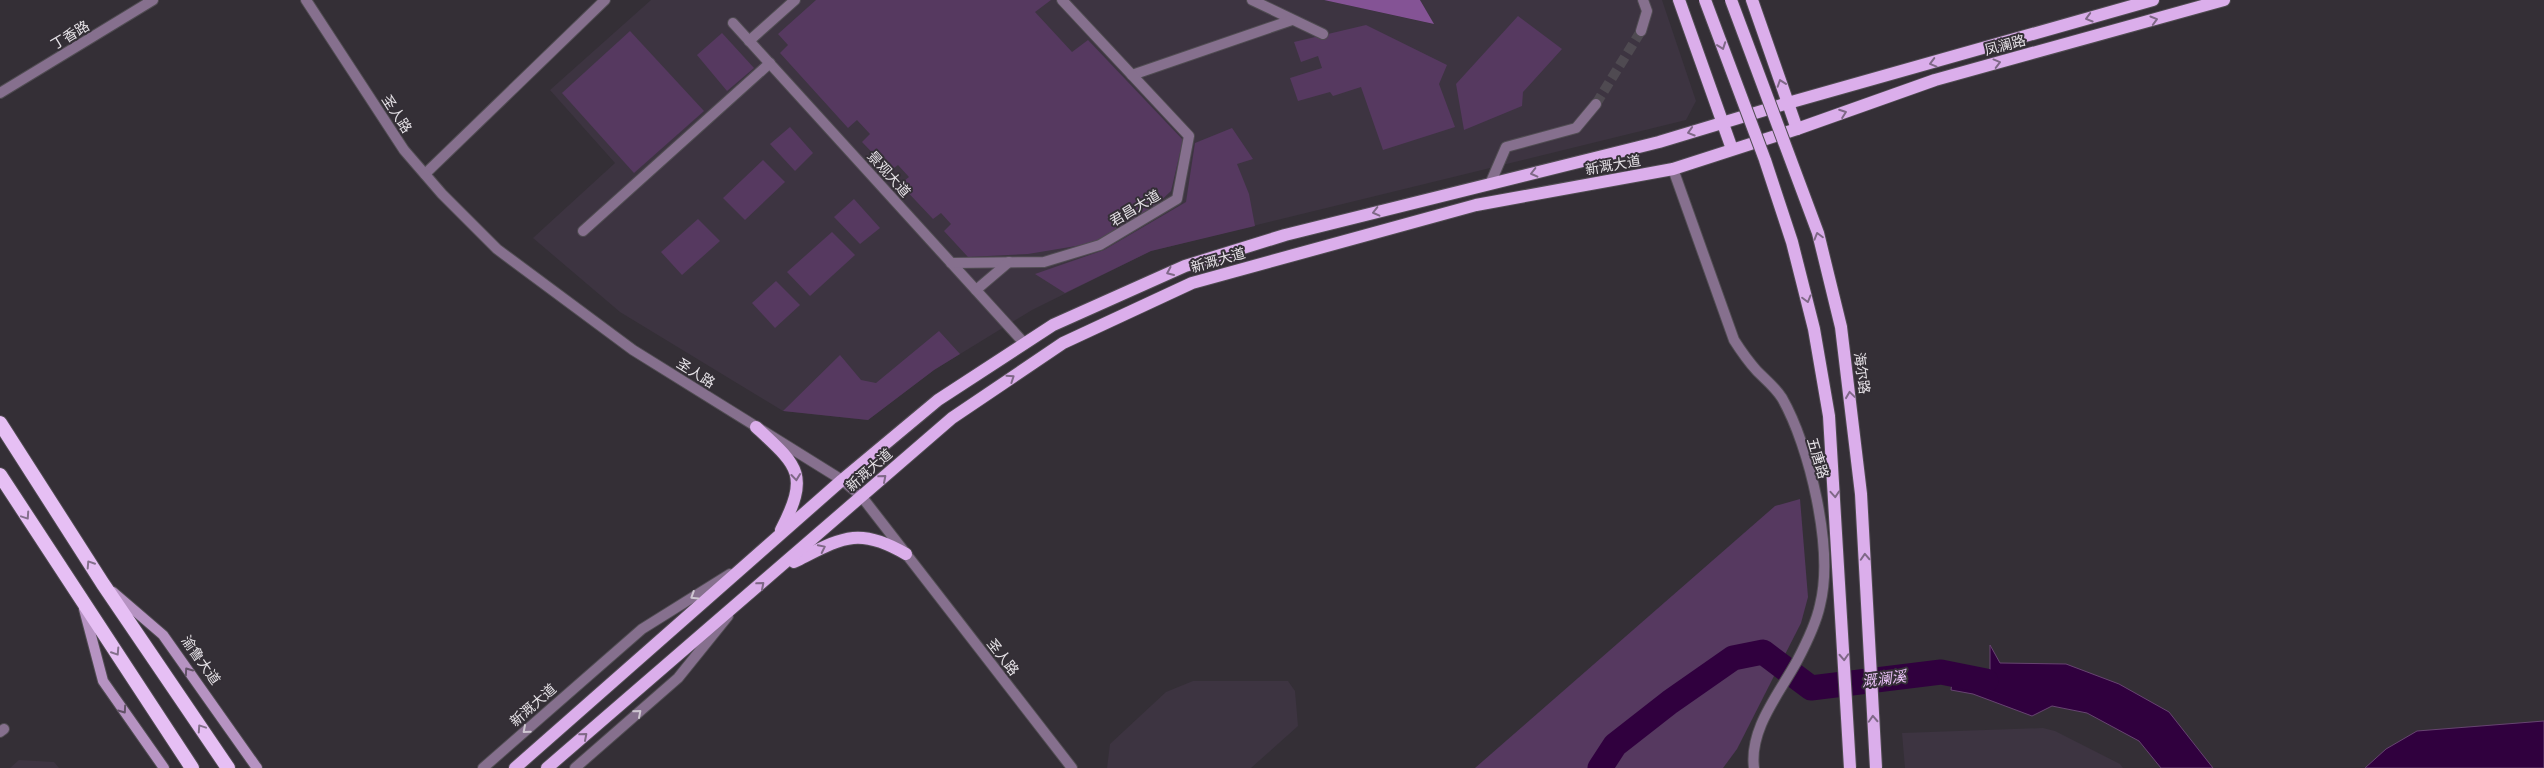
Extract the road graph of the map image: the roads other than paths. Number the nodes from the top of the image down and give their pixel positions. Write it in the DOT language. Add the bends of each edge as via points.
graph roads {
  1 [pos="153,0"];
  2 [pos="306,0"];
  3 [pos="605,0"];
  4 [pos="795,0"];
  5 [pos="1062,0"];
  6 [pos="1252,0"];
  7 [pos="1643,0"];
  8 [pos="1679,0"];
  9 [pos="1705,0"];
  10 [pos="1731,0"];
  11 [pos="1752,0"];
  12 [pos="2153,0"];
  13 [pos="2224,0"];
  14 [pos="1292,20"];
  15 [pos="733,23"];
  16 [pos="1641,31"];
  17 [pos="1323,34"];
  18 [pos="749,41"];
  19 [pos="770,63"];
  20 [pos="1132,75"];
  21 [pos="0,93"];
  22 [pos="1788,103"];
  23 [pos="1596,104"];
  24 [pos="1722,122"];
  25 [pos="1797,129"];
  26 [pos="1732,149"];
  27 [pos="1673,169"];
  28 [pos="425,174"];
  29 [pos="1490,184"];
  30 [pos="583,231"];
  31 [pos="951,262"];
  32 [pos="1008,262"];
  33 [pos="976,290"];
  34 [pos="1025,344"];
  35 [pos="0,423"];
  36 [pos="756,427"];
  37 [pos="0,475"];
  38 [pos="842,480"];
  39 [pos="862,497"];
  40 [pos="778,536"];
  41 [pos="906,554"];
  42 [pos="750,561"];
  43 [pos="778,570"];
  44 [pos="104,584"];
  45 [pos="82,600"];
  46 [pos="737,606"];
  47 [pos="1750,767"];
  48 [pos="164,768"];
  49 [pos="192,768"];
  50 [pos="228,768"];
  51 [pos="257,768"];
  52 [pos="483,768"];
  53 [pos="515,768"];
  54 [pos="547,768"];
  55 [pos="575,768"];
  56 [pos="1072,768"];
  57 [pos="1850,768"];
  58 [pos="1876,768"];
  1 -- 21 [label="street, 丁香路"];
  2 -- 28 [label="street, 圣人路" via="404,150"];
  3 -- 28 [label="street"];
  4 -- 18 [label="street"];
  5 -- 20 [label="street, 君昌大道"];
  6 -- 14 [label="street"];
  7 -- 16 [label="street" via="1647,11"];
  8 -- 24 [label="main road"];
  9 -- 57 [label="main road, one-way, bridge" via="1765,160 1792,242 1814,329 1829,416"];
  58 -- 10 [label="main road, 海尔路, one-way, bridge" via="1861,494 1840,327 1818,233"];
  22 -- 11 [label="main road, one-way"];
  12 -- 22 [label="main road, 凤澜路, one-way"];
  25 -- 13 [label="main road, 凤澜路, one-way" via="1935,80"];
  14 -- 17 [label="street"];
  14 -- 20 [label="street"];
  15 -- 18 [label="street, 景观大道"];
  18 -- 19 [label="street, 景观大道"];
  19 -- 30 [label="street"];
  19 -- 31 [label="street, 景观大道"];
  20 -- 32 [label="street, 君昌大道" via="1190,136 1177,199 1100,245 1044,262"];
  22 -- 24 [label="main road, 新溉大道"];
  22 -- 25 [label="main road"];
  23 -- 29 [label="street" via="1576,128 1506,147"];
  24 -- 26 [label="main road"];
  24 -- 29 [label="main road, 新溉大道, one-way" via="1659,142"];
  25 -- 26 [label="main road, 新溉大道"];
  26 -- 27 [label="main road, 新溉大道"];
  39 -- 27 [label="main road, 新溉大道, one-way" via="952,418 1063,344 1192,283 1476,205"];
  27 -- 47 [label="street, 五唐路" via="1734,340 1746,358 1779,393 1808,461 1820,520 1823,584 1820,605 1804,649 1761,722"];
  28 -- 36 [label="street, 圣人路" via="497,249 633,350"];
  29 -- 34 [label="main road, 新溉大道, one-way" via="1285,235 1185,266 1053,325"];
  31 -- 32 [label="street, 君昌大道"];
  31 -- 33 [label="street, 景观大道"];
  32 -- 33 [label="street"];
  33 -- 34 [label="street, 景观大道"];
  34 -- 38 [label="main road, 新溉大道" via="938,400"];
  44 -- 35 [label="highway, 渝鲁大道, one-way"];
  36 -- 38 [label="street, 圣人路"];
  36 -- 40 [label="main road, one-way" via="789,457 797,474 792,509"];
  37 -- 45 [label="highway, one-way"];
  38 -- 39 [label="street, 圣人路"];
  38 -- 40 [label="main road, 新溉大道"];
  39 -- 41 [label="street, 圣人路"];
  39 -- 43 [label="main road, 新溉大道"];
  40 -- 42 [label="main road, 新溉大道"];
  43 -- 41 [label="main road, one-way" via="852,537 880,541"];
  41 -- 56 [label="street, 圣人路"];
  42 -- 52 [label="street, 新溉大道, one-way" via="642,629"];
  42 -- 53 [label="main road, 新溉大道"];
  46 -- 43 [label="main road, 新溉大道, one-way"];
  50 -- 44 [label="highway, 渝鲁大道, one-way"];
  51 -- 44 [label="main road, 渝鲁大道, one-way" via="163,635"];
  45 -- 48 [label="main road, one-way" via="103,680"];
  45 -- 49 [label="highway, one-way"];
  54 -- 46 [label="main road, 新溉大道, one-way"];
  55 -- 46 [label="street, 新溉大道, one-way" via="678,678"];
}
